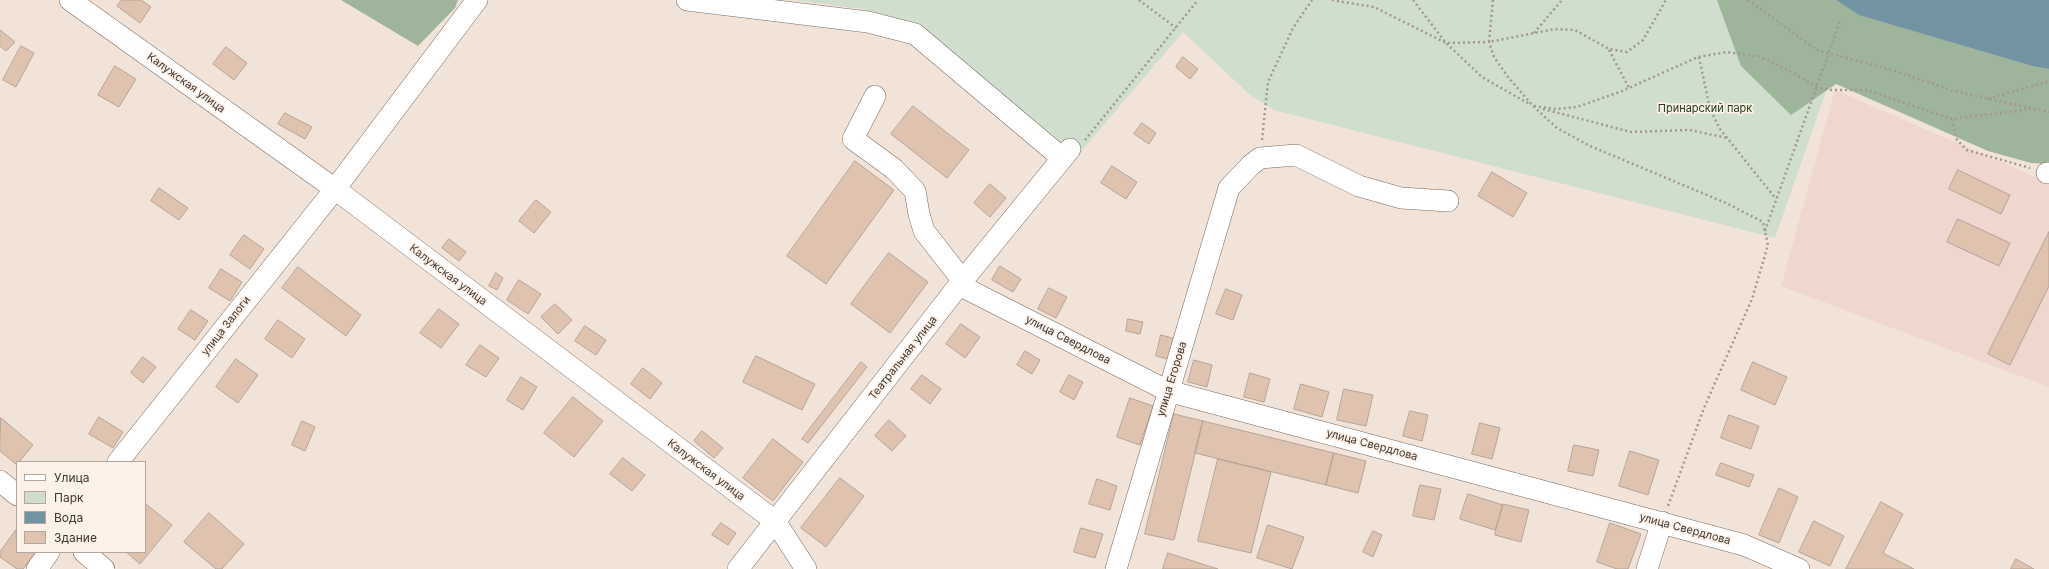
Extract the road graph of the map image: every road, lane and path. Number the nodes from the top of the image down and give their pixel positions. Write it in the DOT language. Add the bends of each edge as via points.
graph roads {
  1 [pos="70,0"];
  2 [pos="477,0"];
  3 [pos="687,0"];
  4 [pos="1139,0"];
  5 [pos="1198,0"];
  6 [pos="1312,0"];
  7 [pos="1332,0"];
  8 [pos="1413,0"];
  9 [pos="1493,0"];
  10 [pos="1562,0"];
  11 [pos="1666,0"];
  12 [pos="1748,0"];
  13 [pos="1841,19"];
  14 [pos="1533,33"];
  15 [pos="1490,42"];
  16 [pos="1446,43"];
  17 [pos="1609,49"];
  18 [pos="1829,53"];
  19 [pos="1698,57"];
  20 [pos="2049,81"];
  21 [pos="1817,87"];
  22 [pos="1629,88"];
  23 [pos="875,96"];
  24 [pos="1988,99"];
  25 [pos="1534,106"];
  26 [pos="2031,109"];
  27 [pos="2049,112"];
  28 [pos="1952,119"];
  29 [pos="1727,138"];
  30 [pos="1260,158"];
  31 [pos="2048,173"];
  32 [pos="334,190"];
  33 [pos="1777,199"];
  34 [pos="1448,201"];
  35 [pos="1765,231"];
  36 [pos="961,283"];
  37 [pos="1168,391"];
  38 [pos="119,461"];
  39 [pos="0,481"];
  40 [pos="16,494"];
  41 [pos="775,521"];
  42 [pos="1662,522"];
  43 [pos="47,553"];
  44 [pos="85,553"];
  45 [pos="37,569"];
  46 [pos="104,569"];
  47 [pos="738,569"];
  48 [pos="806,569"];
  49 [pos="1116,569"];
  50 [pos="1647,569"];
  51 [pos="1799,569"];
  1 -- 32 [label="street, Калужская улица"];
  2 -- 32 [label="street, улица Залоги"];
  3 -- 36 [label="street, Театральная улица" via="868,22 915,34 1066,153"];
  4 -- 5 [label="path" via="1176,28"];
  6 -- 30 [label="path" via="1293,28 1268,82"];
  7 -- 16 [label="path" via="1374,7"];
  8 -- 16 [label="path"];
  9 -- 15 [label="path"];
  10 -- 14 [label="path"];
  11 -- 17 [label="path" via="1643,40 1627,52"];
  12 -- 18 [label="path" via="1817,50"];
  13 -- 18 [label="path"];
  14 -- 15 [label="path"];
  14 -- 17 [label="path" via="1555,29 1575,30"];
  15 -- 16 [label="path"];
  15 -- 25 [label="path" via="1494,57"];
  16 -- 25 [label="path" via="1482,77"];
  17 -- 22 [label="path"];
  18 -- 21 [label="path"];
  18 -- 24 [label="path" via="1892,70 1942,88"];
  19 -- 21 [label="path" via="1727,52 1761,57"];
  19 -- 22 [label="path"];
  19 -- 29 [label="path" via="1710,109"];
  20 -- 24 [label="path"];
  21 -- 28 [label="path" via="1831,90 1867,90"];
  21 -- 33 [label="path"];
  22 -- 25 [label="path" via="1577,107 1556,109"];
  23 -- 36 [label="street" via="853,139 894,169 915,191 924,231"];
  24 -- 26 [label="path"];
  25 -- 29 [label="path" via="1631,132 1690,130"];
  25 -- 35 [label="path" via="1557,128 1590,146 1726,203 1763,222"];
  26 -- 27 [label="path"];
  26 -- 28 [label="path"];
  28 -- 31 [label="path" via="1957,140 1967,150"];
  29 -- 33 [label="path"];
  30 -- 34 [label="street" via="1296,155 1359,186 1401,198"];
  30 -- 37 [label="street, улица Егорова" via="1229,188"];
  32 -- 38 [label="street, улица Залоги"];
  32 -- 41 [label="street, Калужская улица"];
  33 -- 35 [label="path"];
  35 -- 42 [label="path" via="1768,245 1752,300 1704,408"];
  36 -- 37 [label="street, улица Свердлова"];
  36 -- 41 [label="street, Театральная улица"];
  37 -- 42 [label="street, улица Свердлова"];
  37 -- 49 [label="street, улица Егорова"];
  39 -- 40 [label="street"];
  41 -- 47 [label="street, Театральная улица"];
  41 -- 48 [label="street, Калужская улица"];
  42 -- 50 [label="street"];
  42 -- 51 [label="street, улица Свердлова" via="1744,545"];
  43 -- 45 [label="street"];
  44 -- 46 [label="street"];
}
